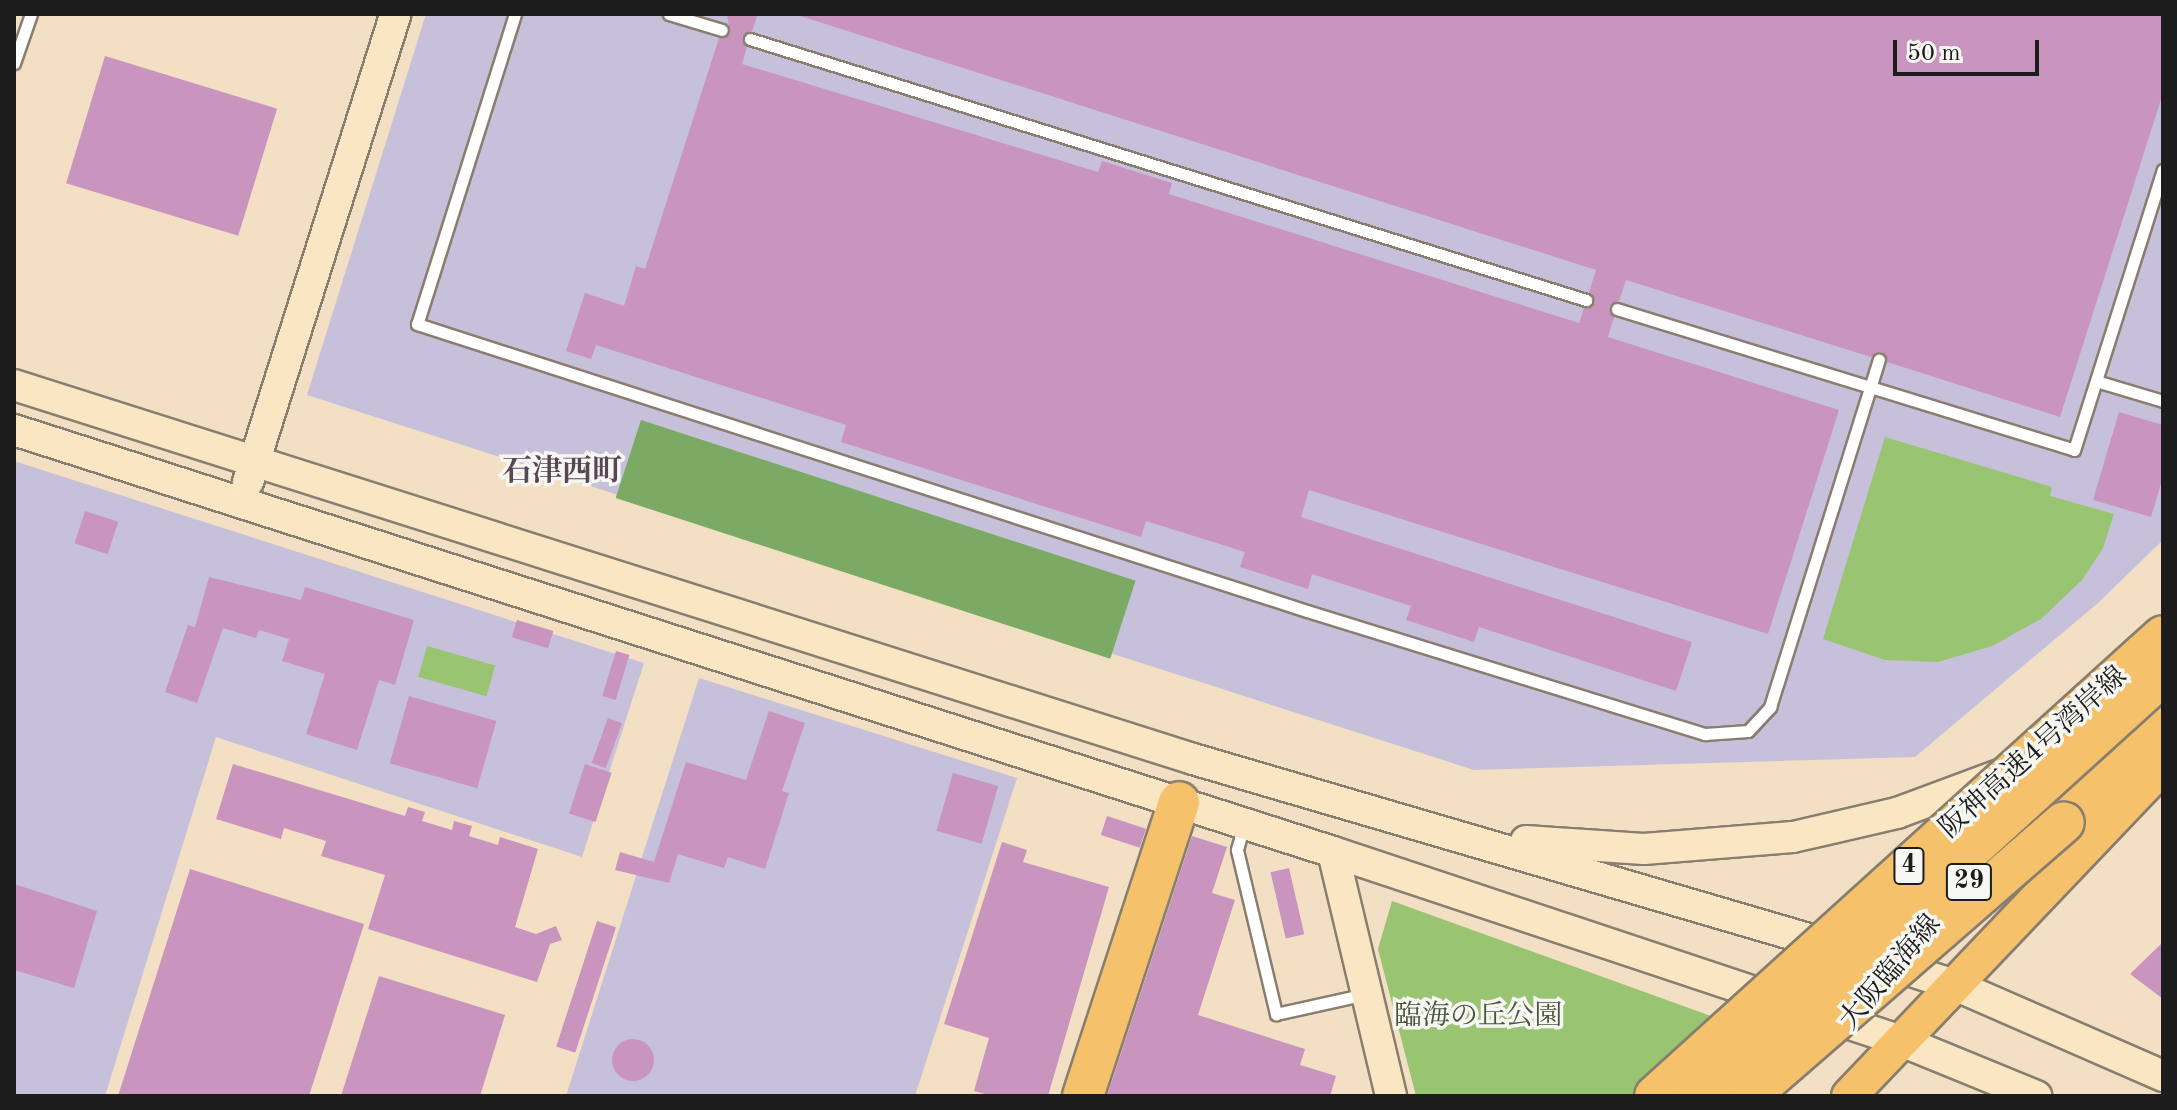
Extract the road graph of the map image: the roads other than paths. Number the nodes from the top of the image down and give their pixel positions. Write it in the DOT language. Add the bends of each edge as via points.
graph roads {
  1 [pos="31,14"];
  2 [pos="396,14"];
  3 [pos="515,14"];
  4 [pos="669,14"];
  5 [pos="722,30"];
  6 [pos="750,39"];
  7 [pos="14,63"];
  8 [pos="2163,170"];
  9 [pos="1586,300"];
  10 [pos="1617,309"];
  11 [pos="1879,360"];
  12 [pos="2096,381"];
  13 [pos="14,385"];
  14 [pos="1870,389"];
  15 [pos="2163,401"];
  16 [pos="14,430"];
  17 [pos="255,462"];
  18 [pos="242,503"];
  19 [pos="2163,636"];
  20 [pos="2163,672"];
  21 [pos="2116,724"];
  22 [pos="2163,728"];
  23 [pos="1193,759"];
  24 [pos="2163,766"];
  25 [pos="1179,802"];
  26 [pos="1375,814"];
  27 [pos="1245,823"];
  28 [pos="1333,852"];
  29 [pos="1894,964"];
  30 [pos="1957,986"];
  31 [pos="1366,994"];
  32 [pos="1846,1027"];
  33 [pos="1904,1042"];
  34 [pos="2163,1076"];
  35 [pos="1083,1096"];
  36 [pos="1391,1096"];
  37 [pos="1655,1096"];
  38 [pos="1699,1096"];
  39 [pos="1749,1096"];
  40 [pos="1778,1096"];
  41 [pos="1849,1096"];
  42 [pos="2036,1096"];
  1 -- 7 [label="lane"];
  2 -- 17 [label="street"];
  3 -- 14 [label="lane" via="417,324 1705,734 1748,731 1770,707"];
  4 -- 5 [label="lane"];
  6 -- 9 [label="lane"];
  8 -- 12 [label="lane"];
  10 -- 14 [label="lane"];
  11 -- 14 [label="lane"];
  12 -- 14 [label="lane" via="2074,450"];
  12 -- 15 [label="lane"];
  13 -- 17 [label="street"];
  16 -- 18 [label="street"];
  17 -- 18 [label="street"];
  17 -- 23 [label="street"];
  18 -- 25 [label="street"];
  19 -- 37 [label="highway, 阪神高速4号湾岸線 / 4, bridge"];
  20 -- 21 [label="main road, 大阪臨海線 / 29"];
  20 -- 38 [label="highway, 阪神高速4号湾岸線 / 4, bridge"];
  21 -- 26 [label="street" via="1910,808 1845,827 1742,845 1552,846"];
  21 -- 29 [label="main road, 大阪臨海線 / 29"];
  22 -- 39 [label="highway, bridge" via="2064,822"];
  23 -- 25 [label="street"];
  23 -- 26 [label="street"];
  24 -- 30 [label="main road, 大阪臨海線 / 29"];
  25 -- 27 [label="street"];
  25 -- 35 [label="highway"];
  26 -- 29 [label="street"];
  27 -- 28 [label="street"];
  27 -- 31 [label="lane" via="1237,850 1276,1014"];
  28 -- 31 [label="street"];
  28 -- 32 [label="street"];
  29 -- 30 [label="street"];
  29 -- 32 [label="main road, 大阪臨海線 / 29"];
  30 -- 33 [label="main road, 大阪臨海線 / 29"];
  30 -- 34 [label="street"];
  31 -- 36 [label="street"];
  32 -- 33 [label="street"];
  32 -- 40 [label="main road, 大阪臨海線 / 29"];
  33 -- 41 [label="main road, 大阪臨海線 / 29"];
  33 -- 42 [label="street"];
}
